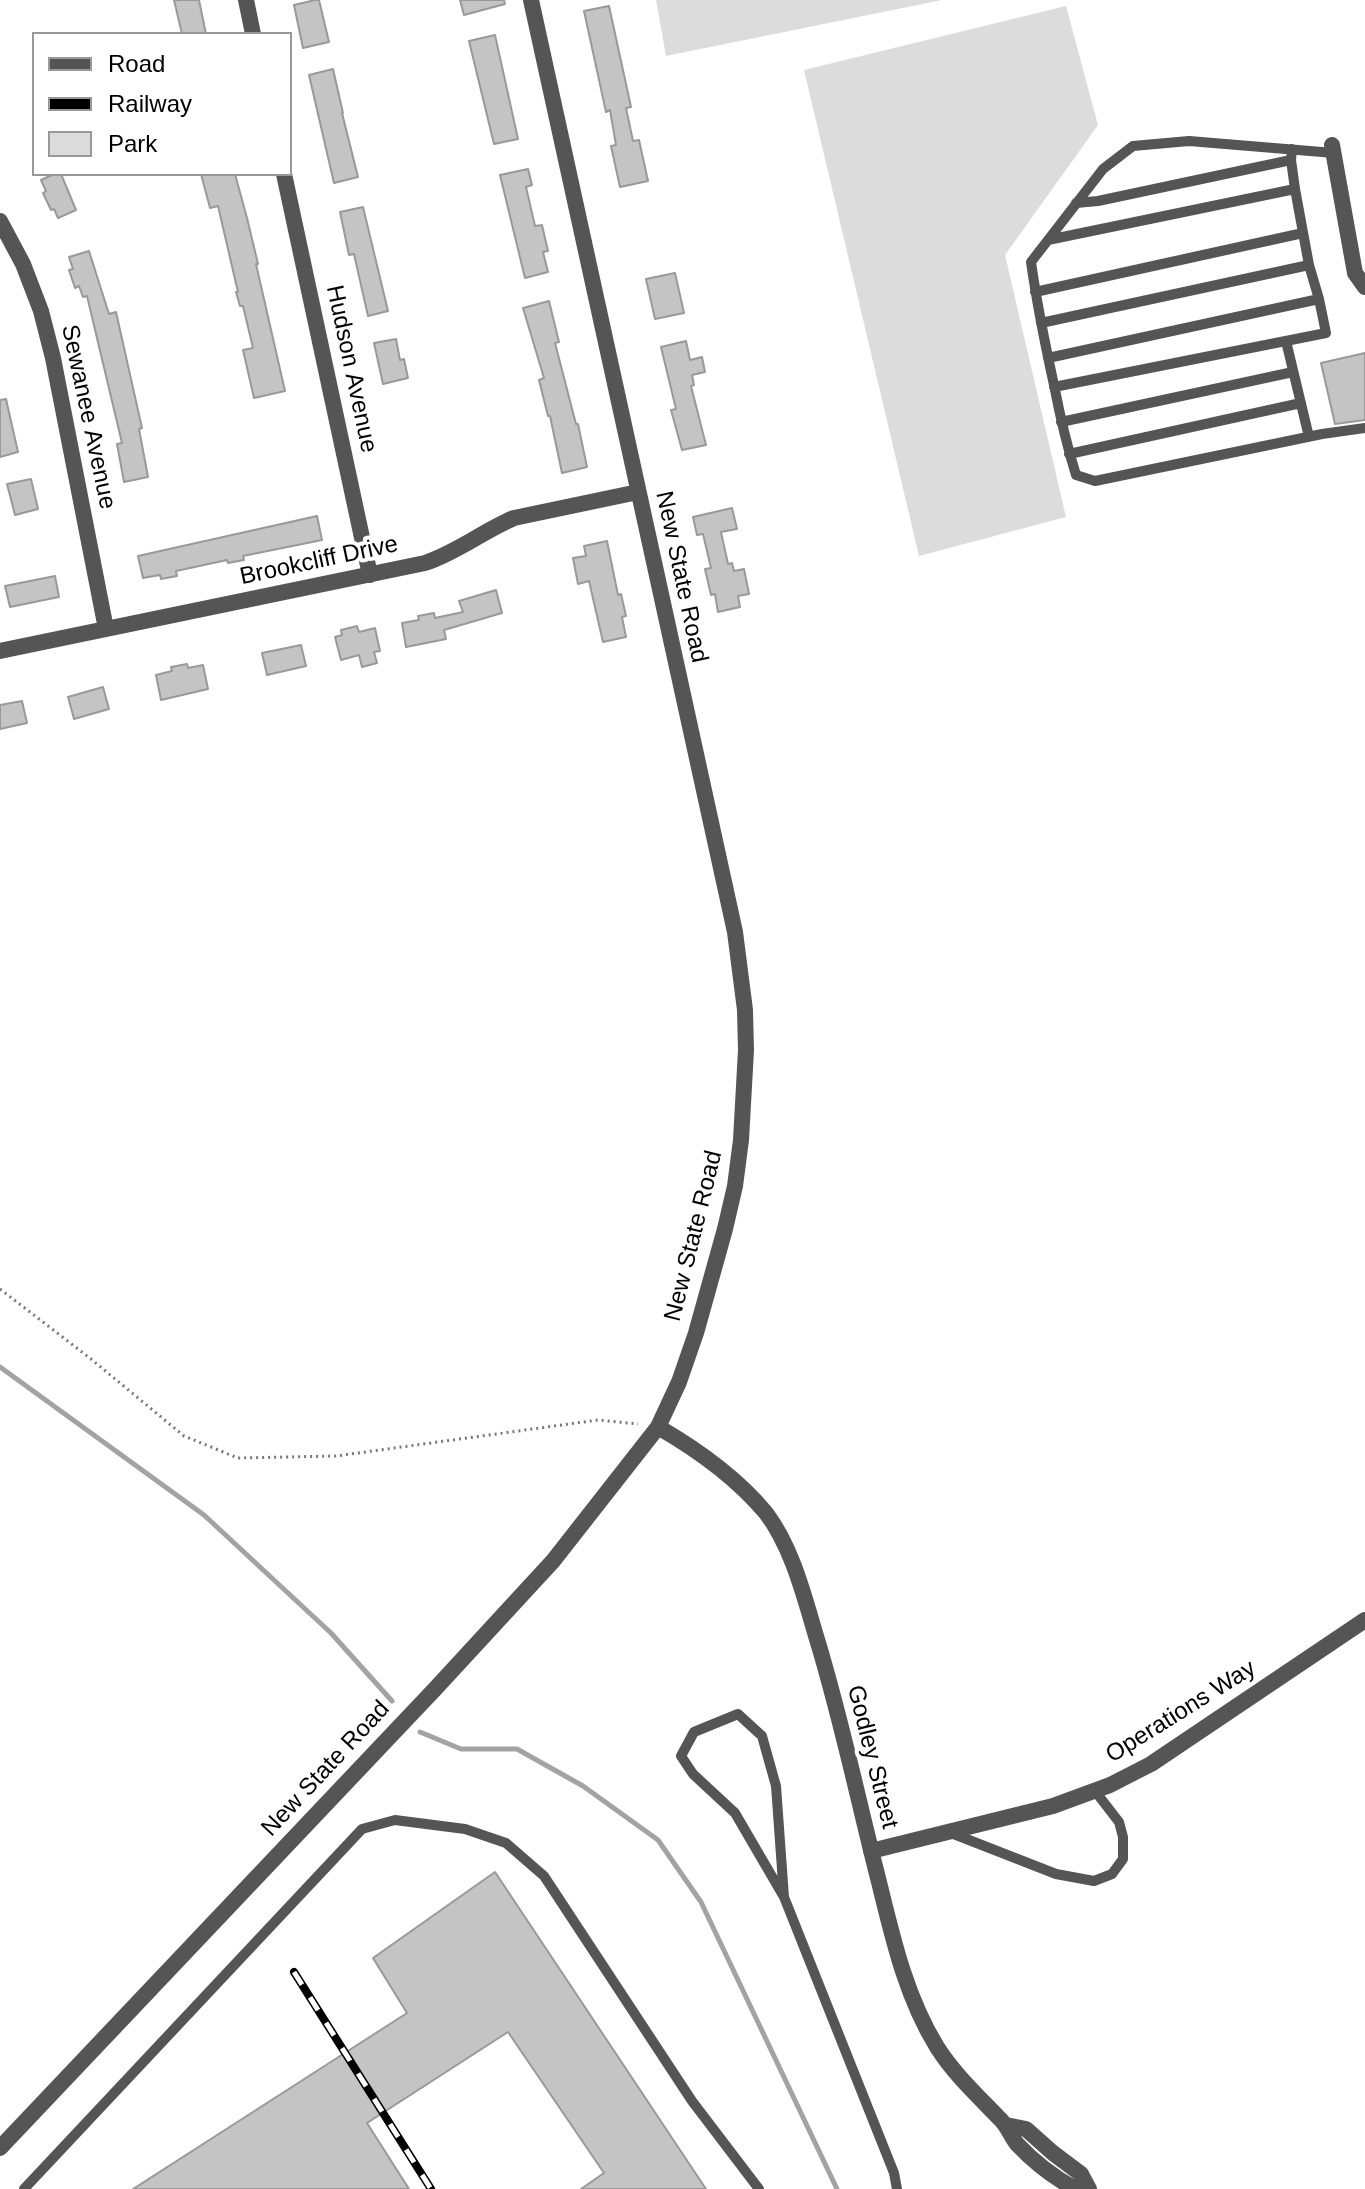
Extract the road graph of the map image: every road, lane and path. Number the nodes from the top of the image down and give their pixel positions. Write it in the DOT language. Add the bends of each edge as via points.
graph roads {
  1 [pos="246,0"];
  2 [pos="531,0"];
  3 [pos="253,32"];
  4 [pos="1333,149"];
  5 [pos="1291,155"];
  6 [pos="284,176"];
  7 [pos="1295,189"];
  8 [pos="1076,203"];
  9 [pos="0,221"];
  10 [pos="1303,233"];
  11 [pos="1048,240"];
  12 [pos="1309,265"];
  13 [pos="1365,287"];
  14 [pos="1035,292"];
  15 [pos="1319,299"];
  16 [pos="1041,323"];
  17 [pos="1286,341"];
  18 [pos="1048,358"];
  19 [pos="1293,372"];
  20 [pos="1054,387"];
  21 [pos="1301,403"];
  22 [pos="1061,422"];
  23 [pos="1365,428"];
  24 [pos="1309,437"];
  25 [pos="1069,454"];
  26 [pos="638,492"];
  27 [pos="370,575"];
  28 [pos="106,629"];
  29 [pos="0,651"];
  30 [pos="0,1289"];
  31 [pos="658,1427"];
  32 [pos="1365,1620"];
  33 [pos="1095,1791"];
  34 [pos="949,1832"];
  35 [pos="871,1851"];
  36 [pos="784,1897"];
  37 [pos="1006,2125"];
  38 [pos="0,2148"];
  39 [pos="24,2189"];
  40 [pos="759,2189"];
  41 [pos="897,2189"];
  42 [pos="1075,2189"];
  43 [pos="1089,2189"];
  1 -- 3 [label="street"];
  2 -- 26 [label="street, New State Road"];
  4 -- 5 [label="lane"];
  4 -- 13 [label="street" via="1355,273"];
  5 -- 7 [label="lane"];
  5 -- 8 [label="lane"];
  5 -- 8 [label="lane" via="1189,141 1133,146 1103,169"];
  6 -- 27 [label="street, Hudson Avenue"];
  7 -- 10 [label="lane"];
  7 -- 11 [label="lane"];
  8 -- 11 [label="lane"];
  9 -- 28 [label="street, Sewanee Avenue" via="41,311"];
  10 -- 12 [label="lane"];
  10 -- 14 [label="lane"];
  11 -- 14 [label="lane" via="1031,262"];
  12 -- 15 [label="lane"];
  12 -- 16 [label="lane"];
  14 -- 16 [label="lane"];
  15 -- 17 [label="lane" via="1326,333"];
  15 -- 18 [label="lane"];
  16 -- 18 [label="lane"];
  17 -- 19 [label="lane"];
  17 -- 20 [label="lane"];
  18 -- 20 [label="lane"];
  19 -- 21 [label="lane"];
  19 -- 22 [label="lane"];
  20 -- 22 [label="lane"];
  21 -- 24 [label="lane"];
  21 -- 25 [label="lane"];
  22 -- 25 [label="lane"];
  23 -- 24 [label="lane"];
  24 -- 25 [label="lane" via="1095,481 1076,475"];
  26 -- 27 [label="street, Brookcliff Drive" via="514,518 441,558"];
  26 -- 31 [label="street, New State Road" via="735,932 746,1050 741,1140 725,1229 692,1345"];
  27 -- 28 [label="street, Brookcliff Drive"];
  28 -- 29 [label="street, Brookcliff Drive"];
  30 -- 31 [label="path" via="184,1436 238,1458 336,1456 598,1420"];
  31 -- 35 [label="street, Godley Street" via="689,1444 745,1491 789,1555 824,1661"];
  31 -- 38 [label="street, New State Road" via="553,1561"];
  32 -- 33 [label="street, Operations Way" via="1151,1764"];
  33 -- 34 [label="street, Operations Way"];
  33 -- 34 [label="lane" via="1119,1822 1123,1859 1112,1874 1094,1881 1056,1874"];
  34 -- 35 [label="street, Operations Way"];
  35 -- 37 [label="street, Godley Street" via="898,1959 922,2019 951,2068"];
  36 -- 36 [label="lane" via="735,1813 681,1756 694,1732 738,1714 762,1736 776,1786"];
  36 -- 41 [label="lane"];
  37 -- 42 [label="street, Godley Street" via="1016,2143"];
  37 -- 43 [label="street, Godley Street" via="1026,2129 1081,2174"];
  39 -- 40 [label="lane" via="362,1829 395,1820 465,1829 506,1843 544,1876 692,2101"];
}
